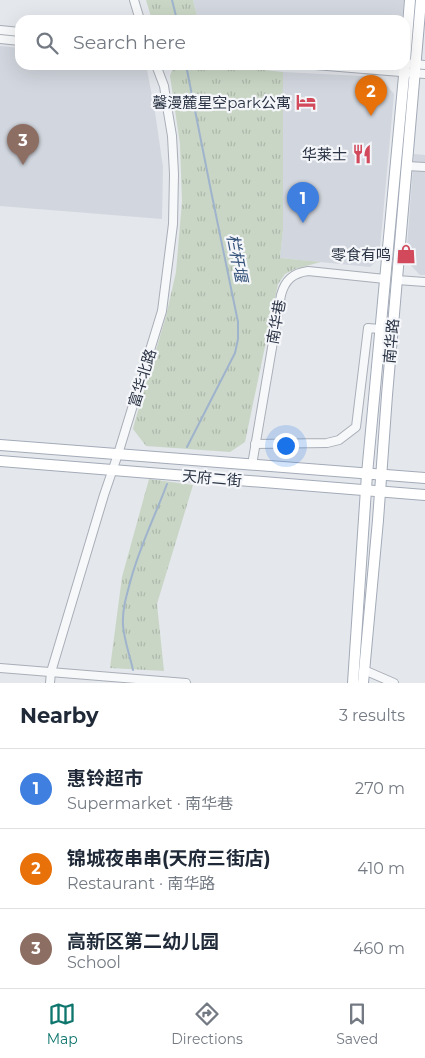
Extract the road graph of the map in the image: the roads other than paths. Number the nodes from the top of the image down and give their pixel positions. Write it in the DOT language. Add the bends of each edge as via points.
graph roads {
  1 [pos="134,0"];
  2 [pos="410,0"];
  3 [pos="421,0"];
  4 [pos="138,15"];
  5 [pos="0,30"];
  6 [pos="15,32"];
  7 [pos="0,39"];
  8 [pos="15,40"];
  9 [pos="412,67"];
  10 [pos="158,70"];
  11 [pos="407,166"];
  12 [pos="425,167"];
  13 [pos="385,279"];
  14 [pos="397,280"];
  15 [pos="425,282"];
  16 [pos="380,329"];
  17 [pos="0,444"];
  18 [pos="255,444"];
  19 [pos="118,454"];
  20 [pos="0,460"];
  21 [pos="252,465"];
  22 [pos="113,470"];
  23 [pos="367,474"];
  24 [pos="382,475"];
  25 [pos="425,478"];
  26 [pos="366,490"];
  27 [pos="380,491"];
  28 [pos="425,495"];
  29 [pos="0,668"];
  30 [pos="364,670"];
  31 [pos="51,672"];
  32 [pos="50,683"];
  33 [pos="186,683"];
  34 [pos="353,683"];
  35 [pos="363,683"];
  36 [pos="394,683"];
  1 -- 4 [label="street"];
  2 -- 9 [label="main road, 南华路"];
  3 -- 9 [label="main road, 南华路"];
  5 -- 6 [label="street"];
  7 -- 8 [label="street"];
  9 -- 11 [label="main road, 南华路"];
  9 -- 13 [label="main road, 南华路"];
  10 -- 19 [label="street, 富华北路" via="164,86 172,136 173,224 162,311"];
  11 -- 12 [label="street"];
  11 -- 14 [label="main road, 南华路"];
  13 -- 16 [label="main road, 南华路"];
  13 -- 18 [label="street, 南华巷" via="308,271 294,275 285,283"];
  14 -- 15 [label="street"];
  14 -- 24 [label="main road, 南华路"];
  16 -- 18 [label="street" via="368,328 356,427 339,440 327,443"];
  16 -- 23 [label="main road, 南华路"];
  17 -- 19 [label="main road, 天府二街"];
  18 -- 21 [label="street, 南华巷"];
  19 -- 21 [label="main road, 天府二街"];
  19 -- 22 [label="street, 富华北路"];
  20 -- 22 [label="main road, 天府二街"];
  21 -- 23 [label="main road, 天府二街"];
  22 -- 26 [label="main road, 天府二街"];
  22 -- 31 [label="street, 富华北路"];
  23 -- 24 [label="main road, 天府二街"];
  23 -- 26 [label="main road, 南华路"];
  24 -- 25 [label="main road, 天府二街"];
  24 -- 27 [label="main road, 南华路"];
  26 -- 27 [label="main road, 天府二街"];
  26 -- 34 [label="main road, 南华路"];
  27 -- 28 [label="main road, 天府二街"];
  27 -- 30 [label="main road, 南华路"];
  29 -- 31 [label="street"];
  30 -- 35 [label="main road, 南华路"];
  30 -- 36 [label="street"];
  31 -- 32 [label="street, 富华北路"];
  31 -- 33 [label="street"];
}
